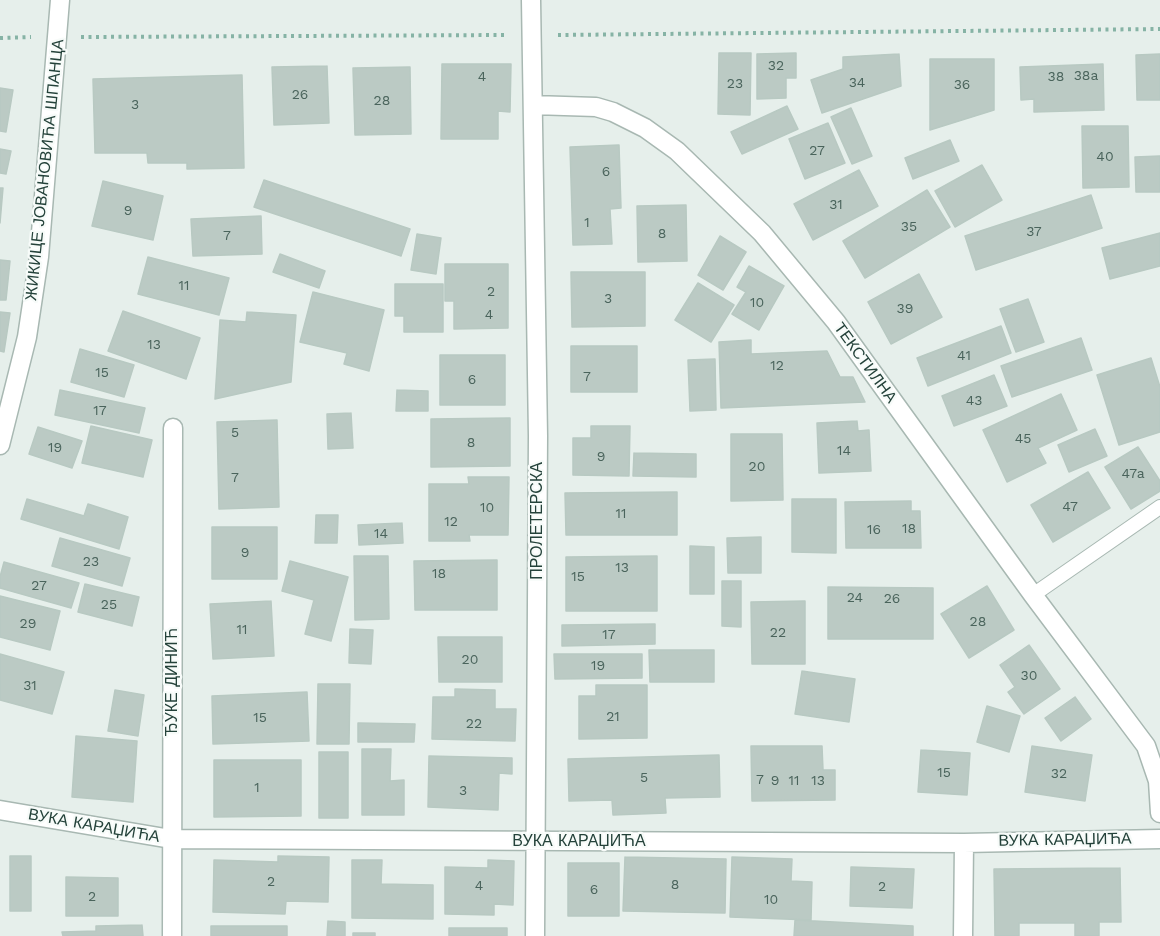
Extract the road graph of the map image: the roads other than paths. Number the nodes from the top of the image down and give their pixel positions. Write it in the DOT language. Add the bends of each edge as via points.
graph roads {
  1 [pos="60,0"];
  2 [pos="531,0"];
  3 [pos="533,105"];
  4 [pos="173,428"];
  5 [pos="1,440"];
  6 [pos="1160,507"];
  7 [pos="1033,595"];
  8 [pos="0,810"];
  9 [pos="1160,813"];
  10 [pos="1160,838"];
  11 [pos="171,839"];
  12 [pos="535,841"];
  13 [pos="964,843"];
  14 [pos="172,936"];
  15 [pos="535,936"];
  16 [pos="963,936"];
  1 -- 5 [label="street, ЖИКИЦЕ ЈОВАНОВИЋА ШПАНЦА" via="39,257 27,337"];
  2 -- 3 [label="street"];
  3 -- 7 [label="street, ТЕКСТИЛНА" via="596,107 645,128 677,151 762,233 836,322"];
  3 -- 12 [label="street, ПРОЛЕТЕРСКА" via="538,436"];
  4 -- 11 [label="street, ЂУКЕ ДИНИЋ"];
  6 -- 7 [label="lane"];
  7 -- 9 [label="street, ТЕКСТИЛНА" via="1146,746 1158,781"];
  8 -- 11 [label="street, ВУКА КАРАЏИЋА"];
  10 -- 13 [label="street, ВУКА КАРАЏИЋА"];
  11 -- 12 [label="street, ВУКА КАРАЏИЋА"];
  11 -- 14 [label="street, ЂУКЕ ДИНИЋ"];
  12 -- 13 [label="street, ВУКА КАРАЏИЋА"];
  12 -- 15 [label="street, ПРОЛЕТЕРСКА"];
  13 -- 16 [label="street"];
}
